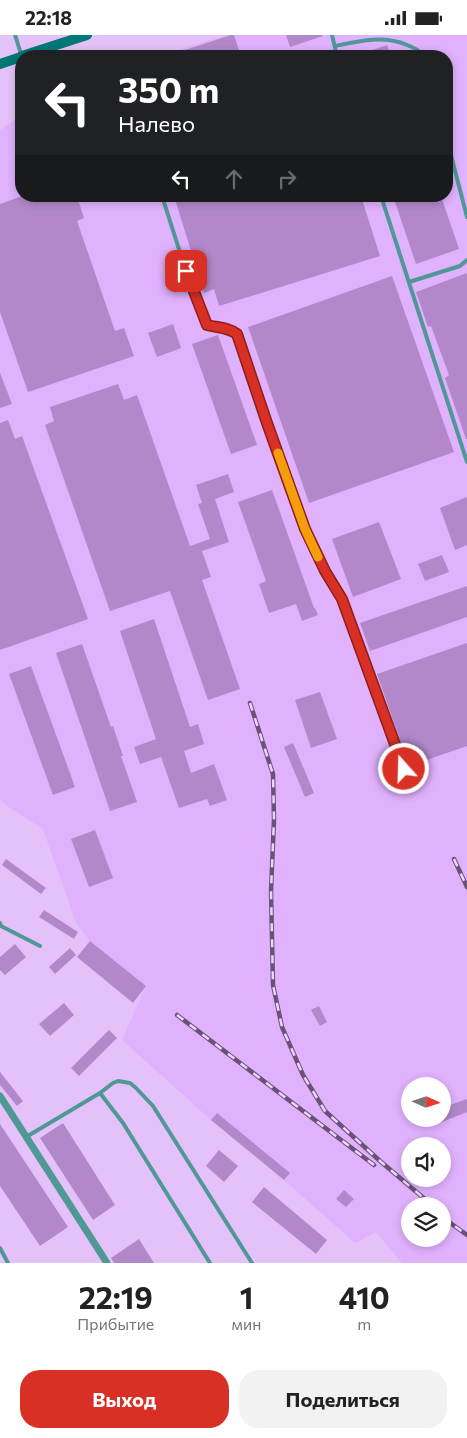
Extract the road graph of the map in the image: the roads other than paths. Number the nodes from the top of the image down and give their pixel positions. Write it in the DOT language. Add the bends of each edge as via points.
graph roads {
  1 [pos="15,35"];
  2 [pos="88,35"];
  3 [pos="332,35"];
  4 [pos="334,46"];
  5 [pos="20,50"];
  6 [pos="41,50"];
  7 [pos="335,50"];
  8 [pos="417,50"];
  9 [pos="15,59"];
  10 [pos="0,65"];
  11 [pos="453,163"];
  12 [pos="164,202"];
  13 [pos="383,202"];
  14 [pos="467,217"];
  15 [pos="467,259"];
  16 [pos="409,282"];
  17 [pos="467,462"];
  18 [pos="404,769"];
  19 [pos="0,923"];
  20 [pos="40,946"];
  21 [pos="100,1093"];
  22 [pos="0,1096"];
  23 [pos="26,1137"];
  24 [pos="0,1248"];
  25 [pos="8,1263"];
  26 [pos="107,1263"];
  27 [pos="210,1263"];
  28 [pos="252,1263"];
  1 -- 5 [label="lane"];
  2 -- 6 [label="main road"];
  3 -- 4 [label="lane"];
  4 -- 7 [label="lane"];
  4 -- 8 [label="lane" via="372,39 397,41"];
  9 -- 10 [label="main road"];
  11 -- 14 [label="lane"];
  12 -- 18 [label="lane" via="192,290 207,325 231,329 237,334 305,529 342,599"];
  13 -- 16 [label="lane"];
  15 -- 16 [label="lane" via="460,266"];
  16 -- 17 [label="lane"];
  19 -- 20 [label="lane"];
  21 -- 23 [label="lane"];
  21 -- 27 [label="lane" via="123,1123"];
  21 -- 28 [label="lane" via="113,1083 124,1081 148,1099"];
  22 -- 23 [label="street"];
  23 -- 26 [label="street"];
  24 -- 25 [label="lane"];
}
